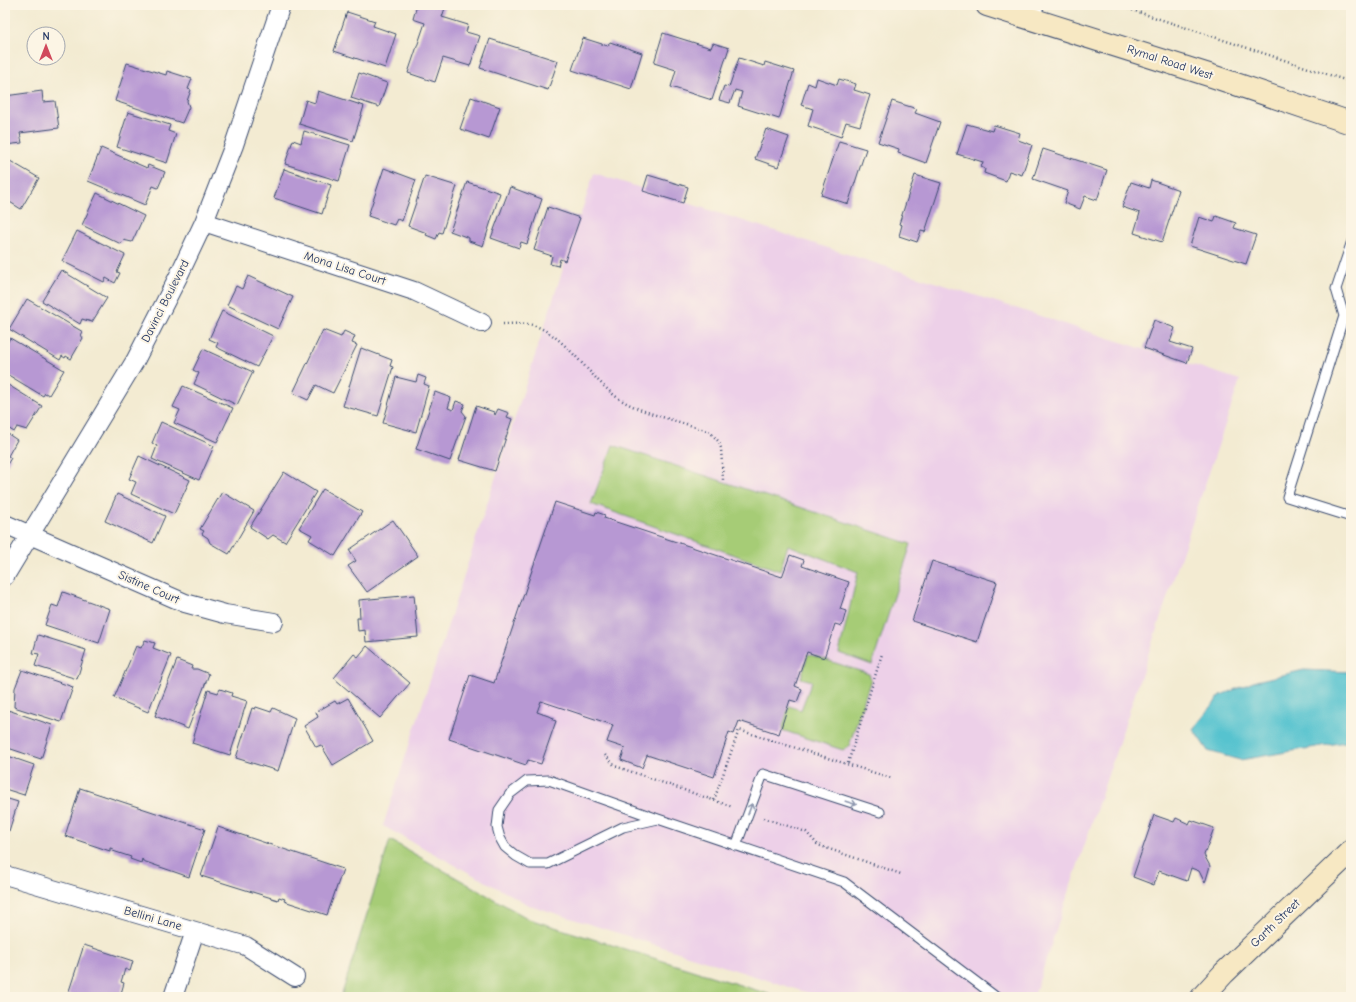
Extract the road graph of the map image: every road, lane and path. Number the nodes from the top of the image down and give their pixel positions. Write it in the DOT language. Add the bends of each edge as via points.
graph roads {
  1 [pos="281,5"];
  2 [pos="987,5"];
  3 [pos="1117,5"];
  4 [pos="1032,12"];
  5 [pos="1351,82"];
  6 [pos="1351,123"];
  7 [pos="204,222"];
  8 [pos="1351,244"];
  9 [pos="482,323"];
  10 [pos="723,480"];
  11 [pos="1351,517"];
  12 [pos="5,524"];
  13 [pos="30,534"];
  14 [pos="5,576"];
  15 [pos="274,622"];
  16 [pos="882,654"];
  17 [pos="848,764"];
  18 [pos="891,778"];
  19 [pos="714,800"];
  20 [pos="880,812"];
  21 [pos="658,819"];
  22 [pos="736,846"];
  23 [pos="1351,851"];
  24 [pos="5,875"];
  25 [pos="195,931"];
  26 [pos="295,977"];
  27 [pos="173,997"];
  28 [pos="996,997"];
  29 [pos="1202,997"];
  1 -- 7 [label="street, Davinci Boulevard" via="234,145"];
  2 -- 4 [label="main road, Rymal Road West"];
  3 -- 5 [label="path"];
  4 -- 6 [label="main road, Rymal Road West"];
  7 -- 9 [label="street, Mona Lisa Court" via="414,291"];
  7 -- 13 [label="street, Davinci Boulevard" via="135,361"];
  8 -- 11 [label="lane" via="1336,290 1344,316 1287,497"];
  9 -- 10 [label="path" via="528,324 548,331 600,383 621,400 636,408 710,432 721,448"];
  12 -- 13 [label="street, Sistine Court"];
  13 -- 14 [label="street, Davinci Boulevard"];
  13 -- 15 [label="street, Sistine Court" via="185,603 225,614"];
  16 -- 17 [label="path"];
  17 -- 18 [label="path"];
  17 -- 19 [label="path" via="739,730"];
  22 -- 20 [label="lane, one-way" via="763,774"];
  21 -- 21 [label="lane" via="549,780 527,780 510,794 499,810 497,827 505,847 516,856 530,864 548,864 623,827"];
  21 -- 22 [label="lane"];
  22 -- 28 [label="lane" via="844,882"];
  23 -- 29 [label="main road, Garth Street"];
  24 -- 25 [label="street, Bellini Lane"];
  25 -- 26 [label="street, Bellini Lane" via="246,946"];
  25 -- 27 [label="street"];
}
